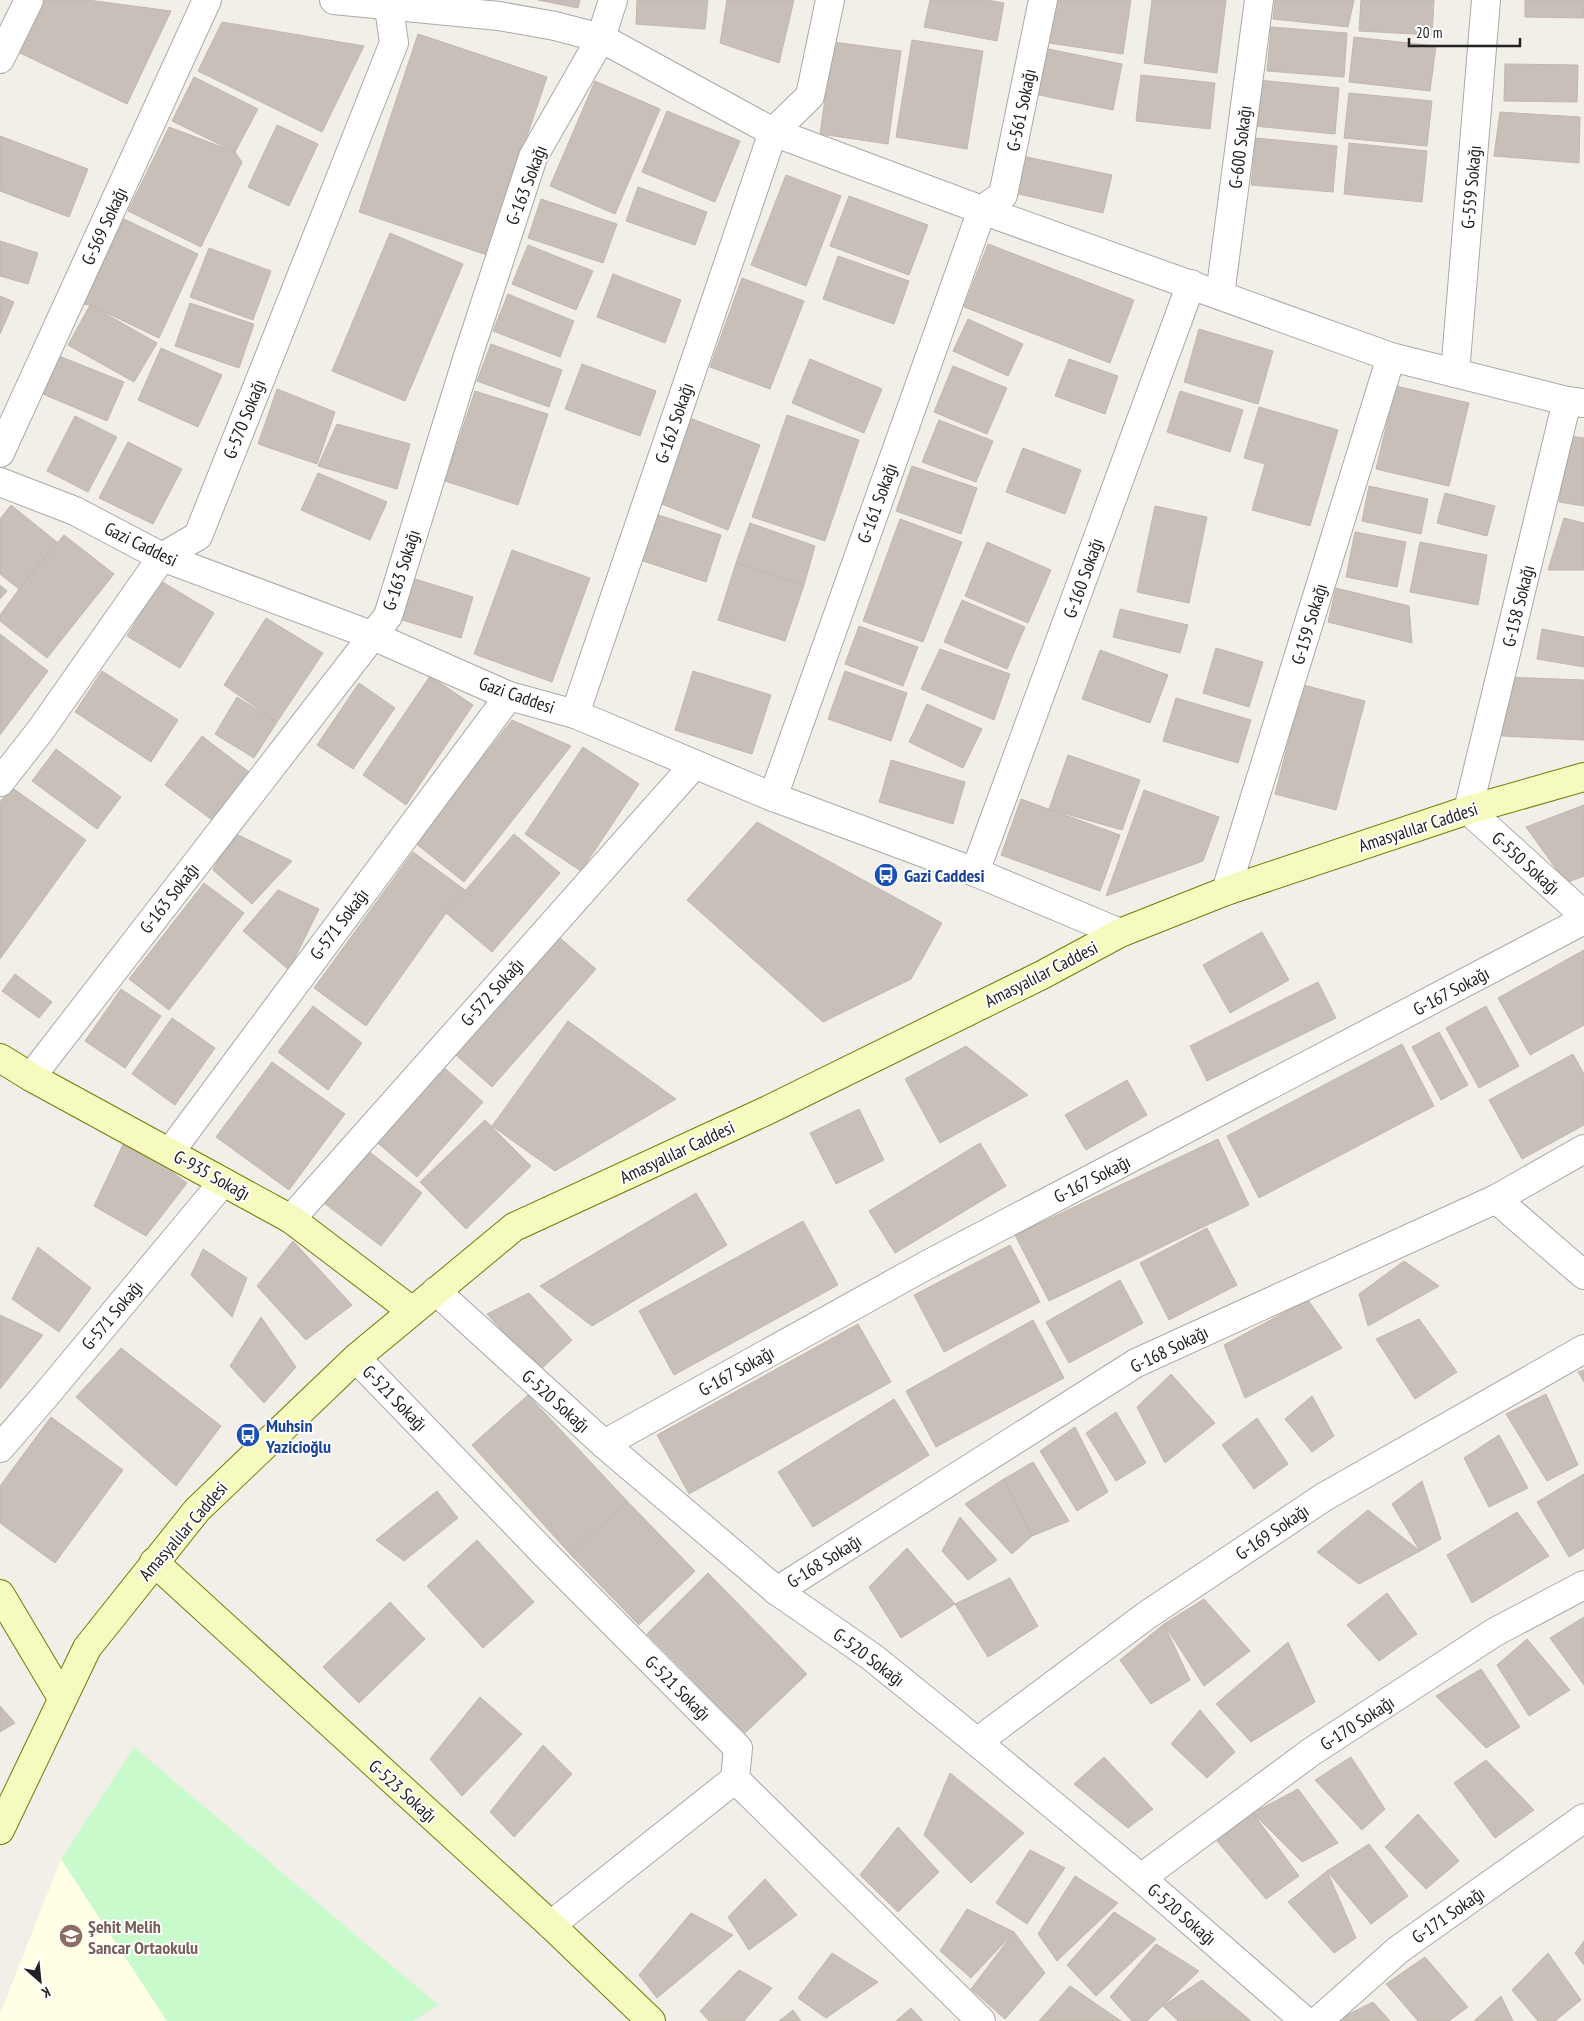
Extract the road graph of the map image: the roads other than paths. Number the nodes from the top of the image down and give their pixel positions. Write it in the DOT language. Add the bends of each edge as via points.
graph roads {
  1 [pos="29,0"];
  2 [pos="207,0"];
  3 [pos="334,0"];
  4 [pos="613,0"];
  5 [pos="830,0"];
  6 [pos="1044,0"];
  7 [pos="1259,0"];
  8 [pos="1486,0"];
  9 [pos="387,2"];
  10 [pos="601,38"];
  11 [pos="0,59"];
  12 [pos="773,132"];
  13 [pos="982,210"];
  14 [pos="1191,284"];
  15 [pos="1220,295"];
  16 [pos="1391,357"];
  17 [pos="1455,373"];
  18 [pos="1575,402"];
  19 [pos="0,453"];
  20 [pos="0,482"];
  21 [pos="162,557"];
  22 [pos="371,635"];
  23 [pos="509,696"];
  24 [pos="575,714"];
  25 [pos="694,765"];
  26 [pos="1584,777"];
  27 [pos="0,782"];
  28 [pos="772,797"];
  29 [pos="1468,810"];
  30 [pos="975,872"];
  31 [pos="1226,891"];
  32 [pos="1584,915"];
  33 [pos="1584,920"];
  34 [pos="1120,934"];
  35 [pos="0,1058"];
  36 [pos="31,1077"];
  37 [pos="1584,1149"];
  38 [pos="170,1152"];
  39 [pos="223,1182"];
  40 [pos="1496,1198"];
  41 [pos="290,1219"];
  42 [pos="1584,1275"];
  43 [pos="436,1291"];
  44 [pos="412,1311"];
  45 [pos="1584,1349"];
  46 [pos="356,1358"];
  47 [pos="604,1444"];
  48 [pos="0,1448"];
  49 [pos="154,1562"];
  50 [pos="1584,1585"];
  51 [pos="777,1591"];
  52 [pos="0,1594"];
  53 [pos="62,1698"];
  54 [pos="977,1742"];
  55 [pos="735,1779"];
  56 [pos="1584,1818"];
  57 [pos="0,1830"];
  58 [pos="1141,1878"];
  59 [pos="551,1926"];
  60 [pos="651,2021"];
  61 [pos="981,2021"];
  62 [pos="1305,2021"];
  63 [pos="1318,2021"];
  1 -- 11 [label="street"];
  2 -- 19 [label="street, G-569 Sokağı"];
  3 -- 9 [label="street"];
  4 -- 10 [label="street, G-163 Sokağı"];
  5 -- 12 [label="street" via="810,96"];
  6 -- 13 [label="street, G-561 Sokağı" via="1003,195"];
  7 -- 15 [label="street, G-600 Sokağı"];
  8 -- 17 [label="street, G-559 Sokağı"];
  9 -- 10 [label="street" via="499,16"];
  9 -- 21 [label="street, G-570 Sokağı" via="394,43 198,536"];
  10 -- 12 [label="street"];
  10 -- 22 [label="street, G-163 Sokağı" via="533,157 388,616"];
  12 -- 13 [label="street"];
  12 -- 24 [label="street, G-162 Sokağı"];
  13 -- 14 [label="street"];
  13 -- 28 [label="street, G-161 Sokağı"];
  14 -- 15 [label="street"];
  14 -- 30 [label="street, G-160 Sokağı"];
  15 -- 16 [label="street"];
  16 -- 17 [label="street"];
  16 -- 31 [label="street, G-159 Sokağı"];
  17 -- 18 [label="street"];
  18 -- 29 [label="street, G-158 Sokağı"];
  20 -- 21 [label="street, Gazi Caddesi" via="75,511"];
  21 -- 22 [label="street, Gazi Caddesi"];
  21 -- 27 [label="street, G-570 Sokağı" via="40,731"];
  22 -- 23 [label="street, Gazi Caddesi"];
  22 -- 36 [label="street, G-163 Sokağı"];
  23 -- 24 [label="street, Gazi Caddesi"];
  23 -- 38 [label="street, G-571 Sokağı"];
  24 -- 25 [label="street, Gazi Caddesi"];
  25 -- 28 [label="street, Gazi Caddesi"];
  25 -- 41 [label="street, G-572 Sokağı"];
  26 -- 29 [label="main road, Amasyalılar Caddesi"];
  28 -- 30 [label="street, Gazi Caddesi"];
  29 -- 31 [label="main road, Amasyalılar Caddesi"];
  29 -- 32 [label="street, G-550 Sokağı"];
  30 -- 34 [label="street, Gazi Caddesi"];
  31 -- 34 [label="main road, Amasyalılar Caddesi"];
  33 -- 47 [label="street, G-167 Sokağı" via="925,1266"];
  34 -- 43 [label="main road, Amasyalılar Caddesi" via="1042,976 766,1111 514,1227"];
  35 -- 36 [label="main road, G-935 Sokağı"];
  36 -- 38 [label="main road, G-935 Sokağı"];
  37 -- 40 [label="street, G-168 Sokağı"];
  38 -- 39 [label="main road, G-935 Sokağı"];
  39 -- 41 [label="main road, G-935 Sokağı"];
  39 -- 48 [label="street, G-571 Sokağı"];
  40 -- 42 [label="street"];
  40 -- 51 [label="street, G-168 Sokağı" via="1136,1363"];
  41 -- 44 [label="main road, G-935 Sokağı"];
  43 -- 44 [label="main road, Amasyalılar Caddesi"];
  43 -- 47 [label="street, G-520 Sokağı"];
  44 -- 46 [label="main road, Amasyalılar Caddesi"];
  45 -- 54 [label="street, G-169 Sokağı" via="1324,1497 1147,1615"];
  46 -- 49 [label="main road, Amasyalılar Caddesi" via="197,1510"];
  46 -- 55 [label="street, G-521 Sokağı" via="738,1748"];
  47 -- 51 [label="street, G-520 Sokağı"];
  49 -- 53 [label="main road, Amasyalılar Caddesi" via="87,1648"];
  49 -- 59 [label="main road, G-523 Sokağı"];
  50 -- 58 [label="street, G-170 Sokağı" via="1495,1632 1320,1747"];
  51 -- 54 [label="street, G-520 Sokağı" via="872,1657"];
  52 -- 53 [label="main road"];
  53 -- 57 [label="main road, Amasyalılar Caddesi"];
  54 -- 58 [label="street, G-520 Sokağı"];
  55 -- 59 [label="street"];
  55 -- 61 [label="street"];
  56 -- 63 [label="street, G-171 Sokağı" via="1398,1950"];
  58 -- 62 [label="street, G-520 Sokağı"];
  59 -- 60 [label="main road, G-523 Sokağı"];
}
